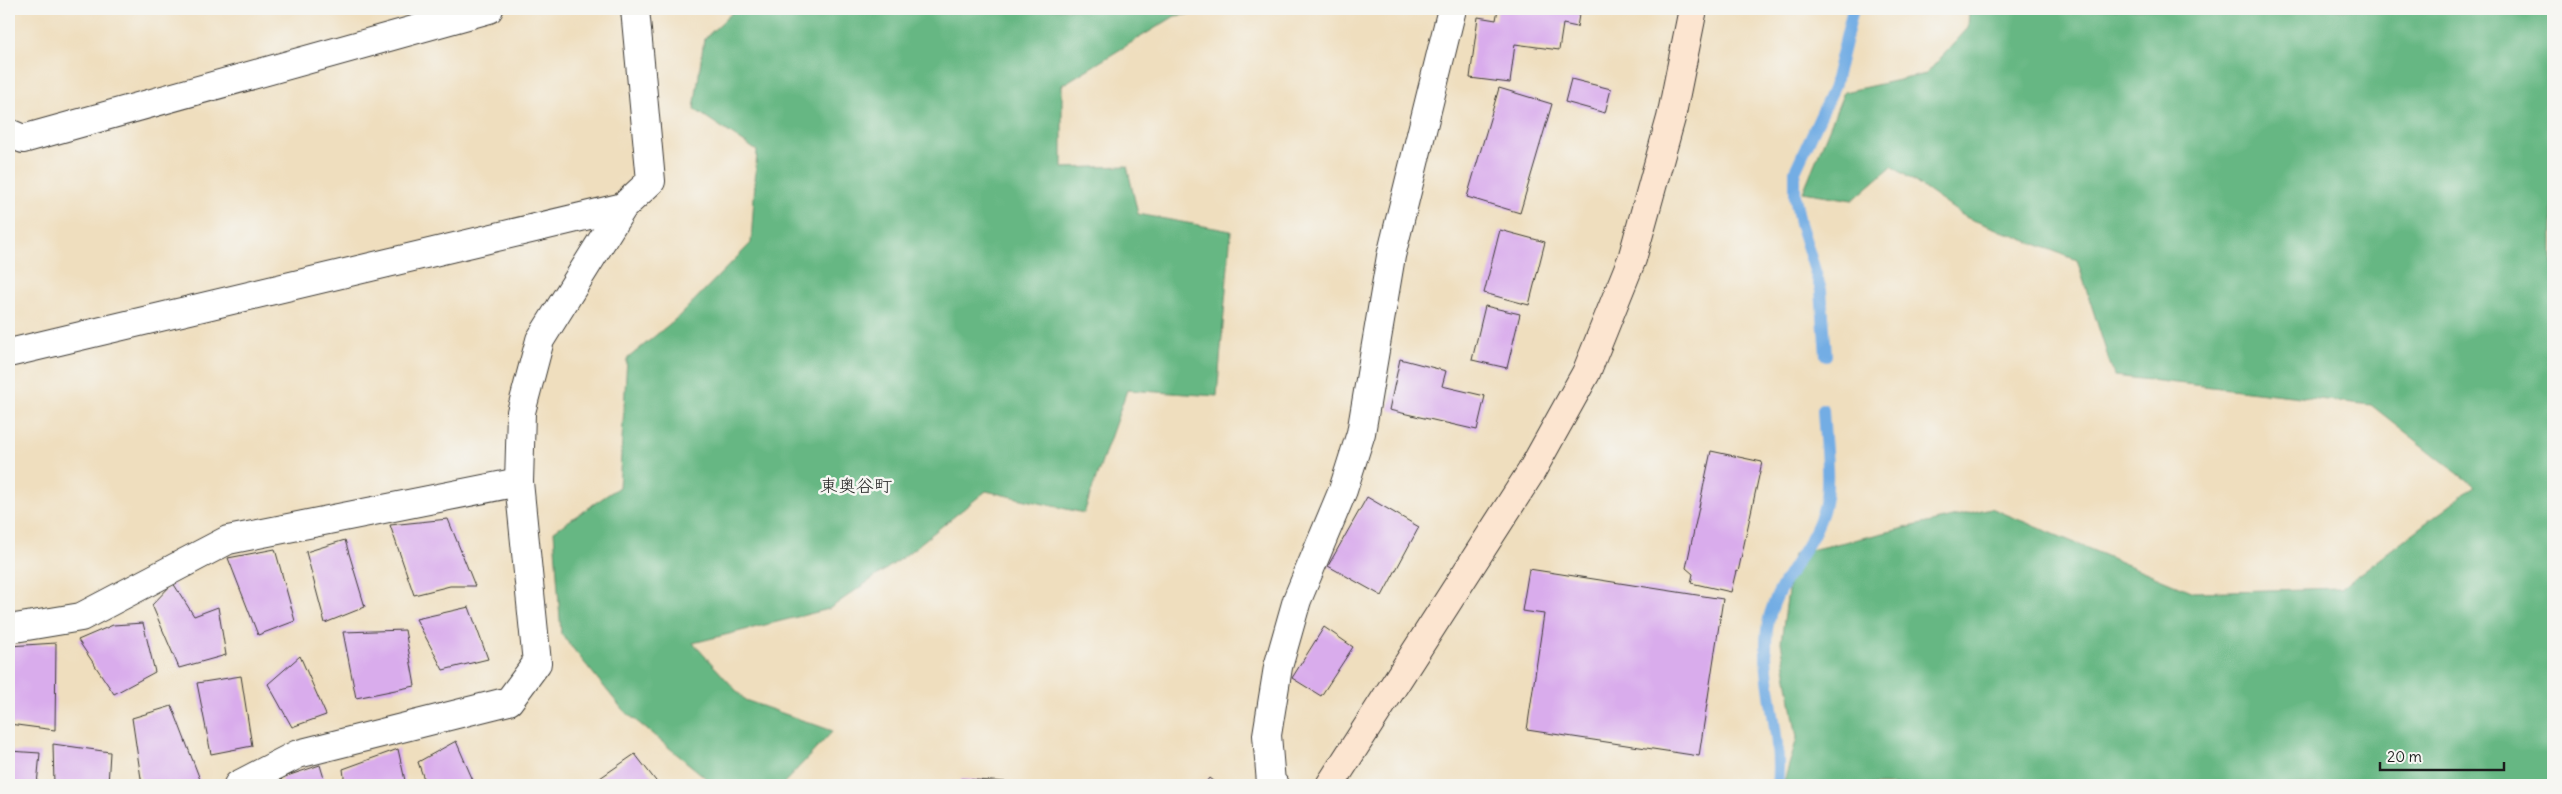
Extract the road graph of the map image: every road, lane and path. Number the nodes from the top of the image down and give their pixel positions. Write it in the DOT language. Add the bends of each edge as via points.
graph roads {
  1 [pos="490,9"];
  2 [pos="635,9"];
  3 [pos="1452,9"];
  4 [pos="1693,9"];
  5 [pos="9,134"];
  6 [pos="623,207"];
  7 [pos="9,352"];
  8 [pos="519,482"];
  9 [pos="9,627"];
  10 [pos="238,785"];
  11 [pos="1274,785"];
  12 [pos="1330,785"];
  1 -- 5 [label="street" via="23,139"];
  2 -- 6 [label="street" via="651,181"];
  3 -- 11 [label="street" via="1391,256 1361,433 1343,490 1297,600 1278,667 1267,735 1271,782"];
  4 -- 12 [label="street" via="1671,118 1632,259 1586,373 1531,472"];
  6 -- 7 [label="street"];
  6 -- 8 [label="street" via="540,340 521,412"];
  8 -- 9 [label="street" via="228,540 81,617"];
  8 -- 10 [label="street" via="537,663 509,701 298,754"];
}
